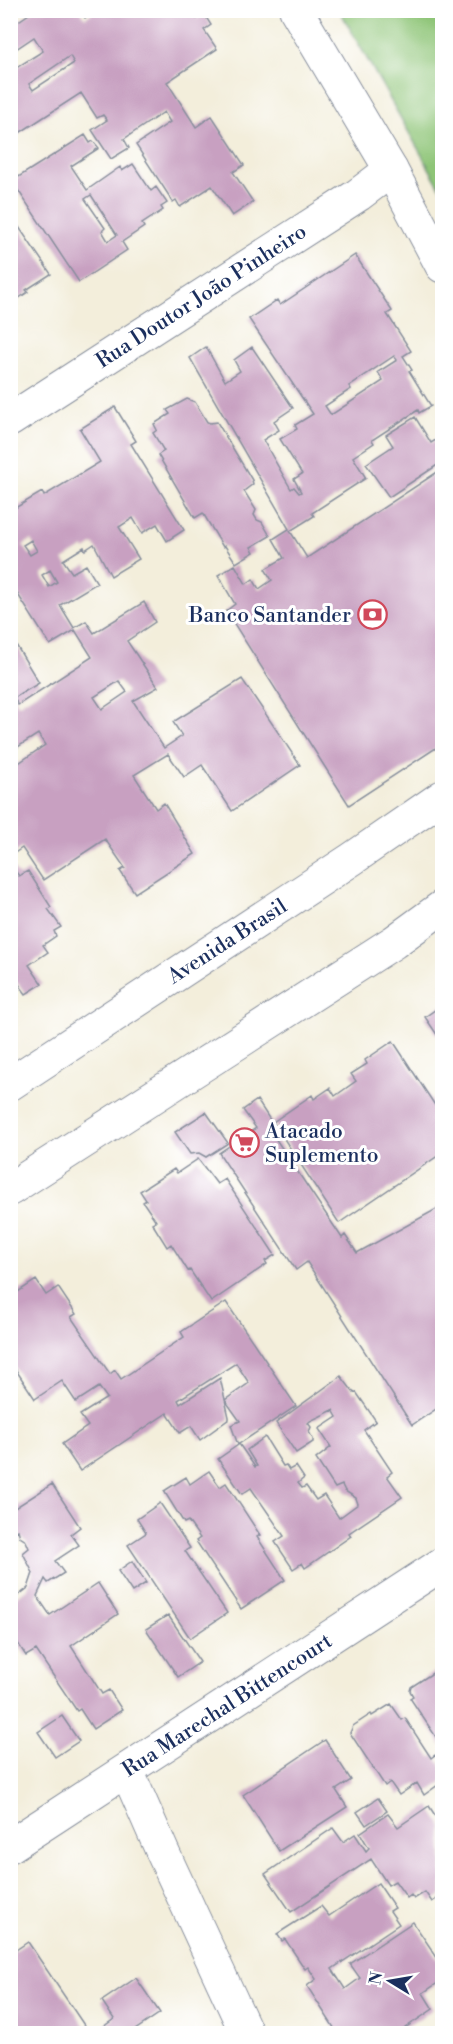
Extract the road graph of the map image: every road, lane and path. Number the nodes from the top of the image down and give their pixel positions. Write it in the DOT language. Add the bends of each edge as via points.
graph roads {
  1 [pos="296,10"];
  2 [pos="391,170"];
  3 [pos="442,266"];
  4 [pos="10,420"];
  5 [pos="442,797"];
  6 [pos="442,907"];
  7 [pos="10,1084"];
  8 [pos="10,1189"];
  9 [pos="442,1564"];
  10 [pos="127,1771"];
  11 [pos="10,1846"];
  12 [pos="247,2034"];
  1 -- 2 [label="main road"];
  2 -- 3 [label="main road"];
  2 -- 4 [label="main road, Rua Doutor João Pinheiro"];
  5 -- 7 [label="main road, Avenida Brasil"];
  6 -- 8 [label="main road" via="394,942"];
  9 -- 10 [label="main road, Rua Marechal Bittencourt"];
  10 -- 11 [label="main road, Rua Marechal Bittencourt"];
  10 -- 12 [label="main road"];
}
